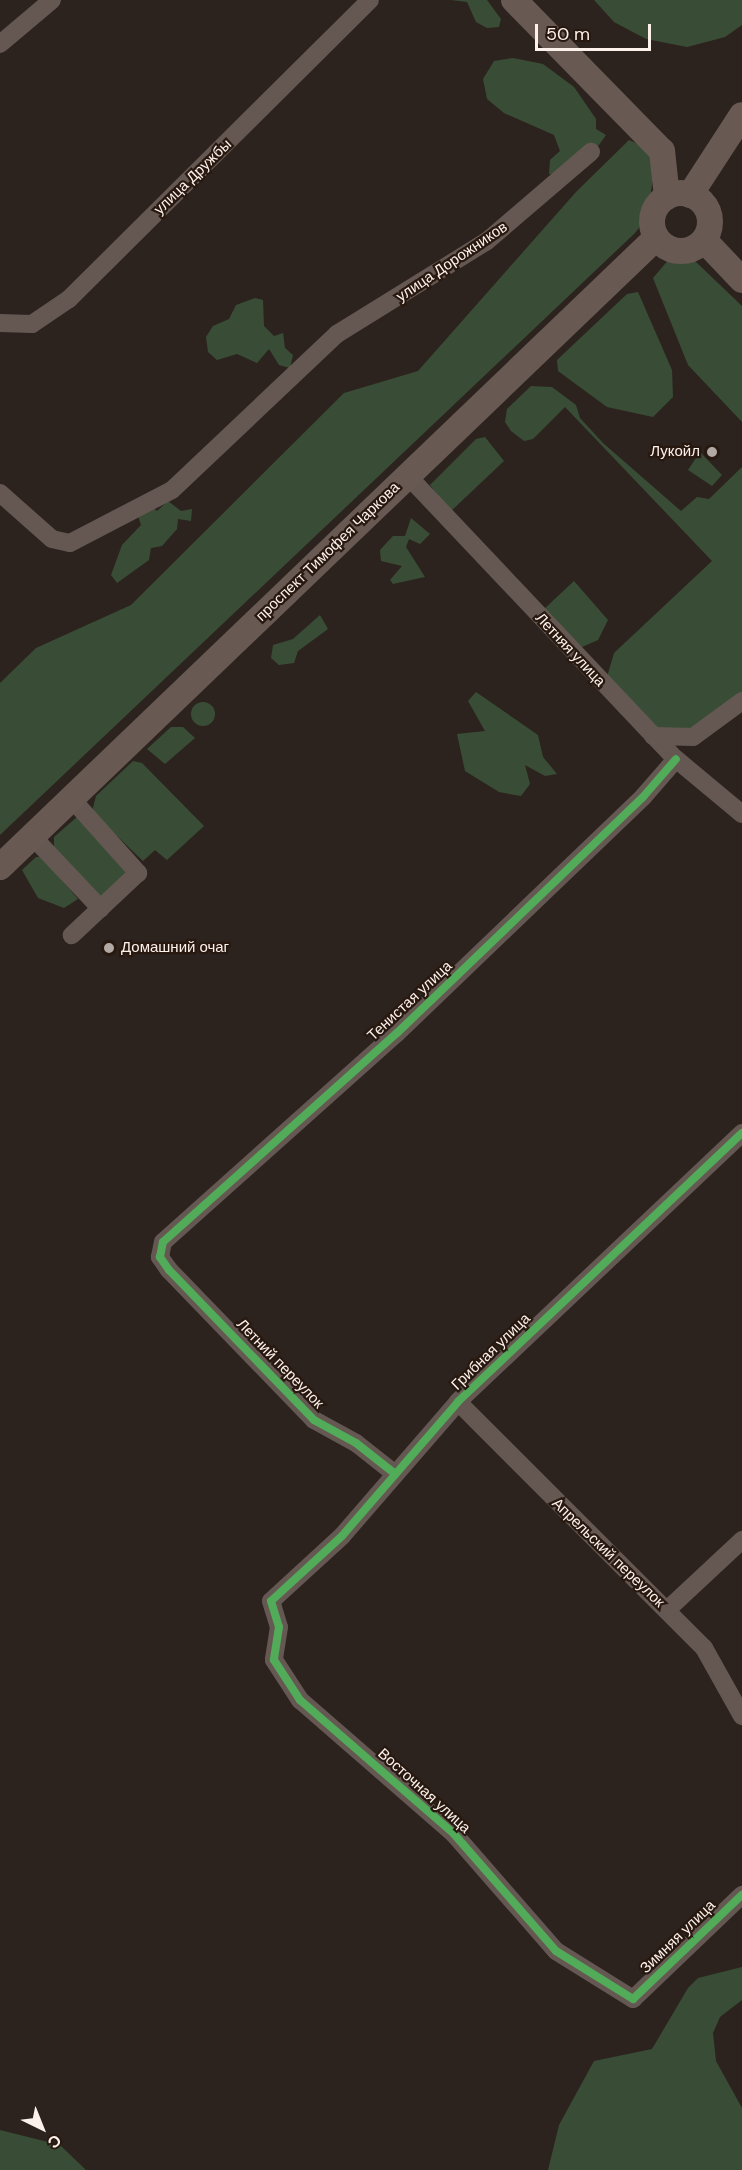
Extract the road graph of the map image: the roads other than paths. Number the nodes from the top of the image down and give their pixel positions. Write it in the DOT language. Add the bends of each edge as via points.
graph roads {
  1 [pos="52,0"];
  2 [pos="370,0"];
  3 [pos="513,0"];
  4 [pos="0,44"];
  5 [pos="742,115"];
  6 [pos="591,152"];
  7 [pos="678,196"];
  8 [pos="656,238"];
  9 [pos="704,240"];
  10 [pos="742,280"];
  11 [pos="0,323"];
  12 [pos="408,476"];
  13 [pos="0,494"];
  14 [pos="742,701"];
  15 [pos="653,736"];
  16 [pos="676,759"];
  17 [pos="71,798"];
  18 [pos="742,814"];
  19 [pos="32,836"];
  20 [pos="0,867"];
  21 [pos="100,909"];
  22 [pos="72,935"];
  23 [pos="742,1133"];
  24 [pos="160,1257"];
  25 [pos="458,1402"];
  26 [pos="394,1473"];
  27 [pos="742,1540"];
  28 [pos="271,1601"];
  29 [pos="668,1610"];
  30 [pos="742,1716"];
  31 [pos="742,1895"];
  32 [pos="633,1999"];
  1 -- 4 [label="street"];
  2 -- 11 [label="street, улица Дружбы" via="69,299 32,324"];
  3 -- 7 [label="main road" via="662,151"];
  5 -- 7 [label="main road"];
  6 -- 13 [label="street, улица Дорожников" via="487,241 337,334 172,490 70,543 52,539"];
  7 -- 8 [label="main road" via="652,216"];
  7 -- 9 [label="main road" via="708,214"];
  8 -- 9 [label="main road" via="679,251"];
  8 -- 12 [label="main road, проспект Тимофея Чаркова"];
  9 -- 10 [label="main road"];
  12 -- 15 [label="street, Летняя улица"];
  12 -- 17 [label="main road, проспект Тимофея Чаркова"];
  14 -- 15 [label="street" via="693,737"];
  15 -- 16 [label="street, Летняя улица"];
  16 -- 18 [label="street, Летняя улица"];
  16 -- 24 [label="street, Тенистая улица" via="643,797 397,1034 163,1242"];
  17 -- 19 [label="main road, проспект Тимофея Чаркова"];
  17 -- 21 [label="street" via="138,873"];
  19 -- 20 [label="main road, проспект Тимофея Чаркова"];
  19 -- 21 [label="street"];
  21 -- 22 [label="street"];
  23 -- 25 [label="street, Грибная улица"];
  24 -- 26 [label="street, Летний переулок" via="314,1420 356,1443"];
  25 -- 26 [label="street, Грибная улица"];
  25 -- 29 [label="street, Апрельский переулок" via="498,1448"];
  26 -- 28 [label="street, Грибная улица" via="342,1536"];
  27 -- 29 [label="street"];
  28 -- 32 [label="street, Восточная улица" via="279,1627 274,1660 300,1700 454,1834 556,1951"];
  29 -- 30 [label="street, Апрельский переулок" via="717,1666"];
  31 -- 32 [label="street, Зимняя улица"];
}
